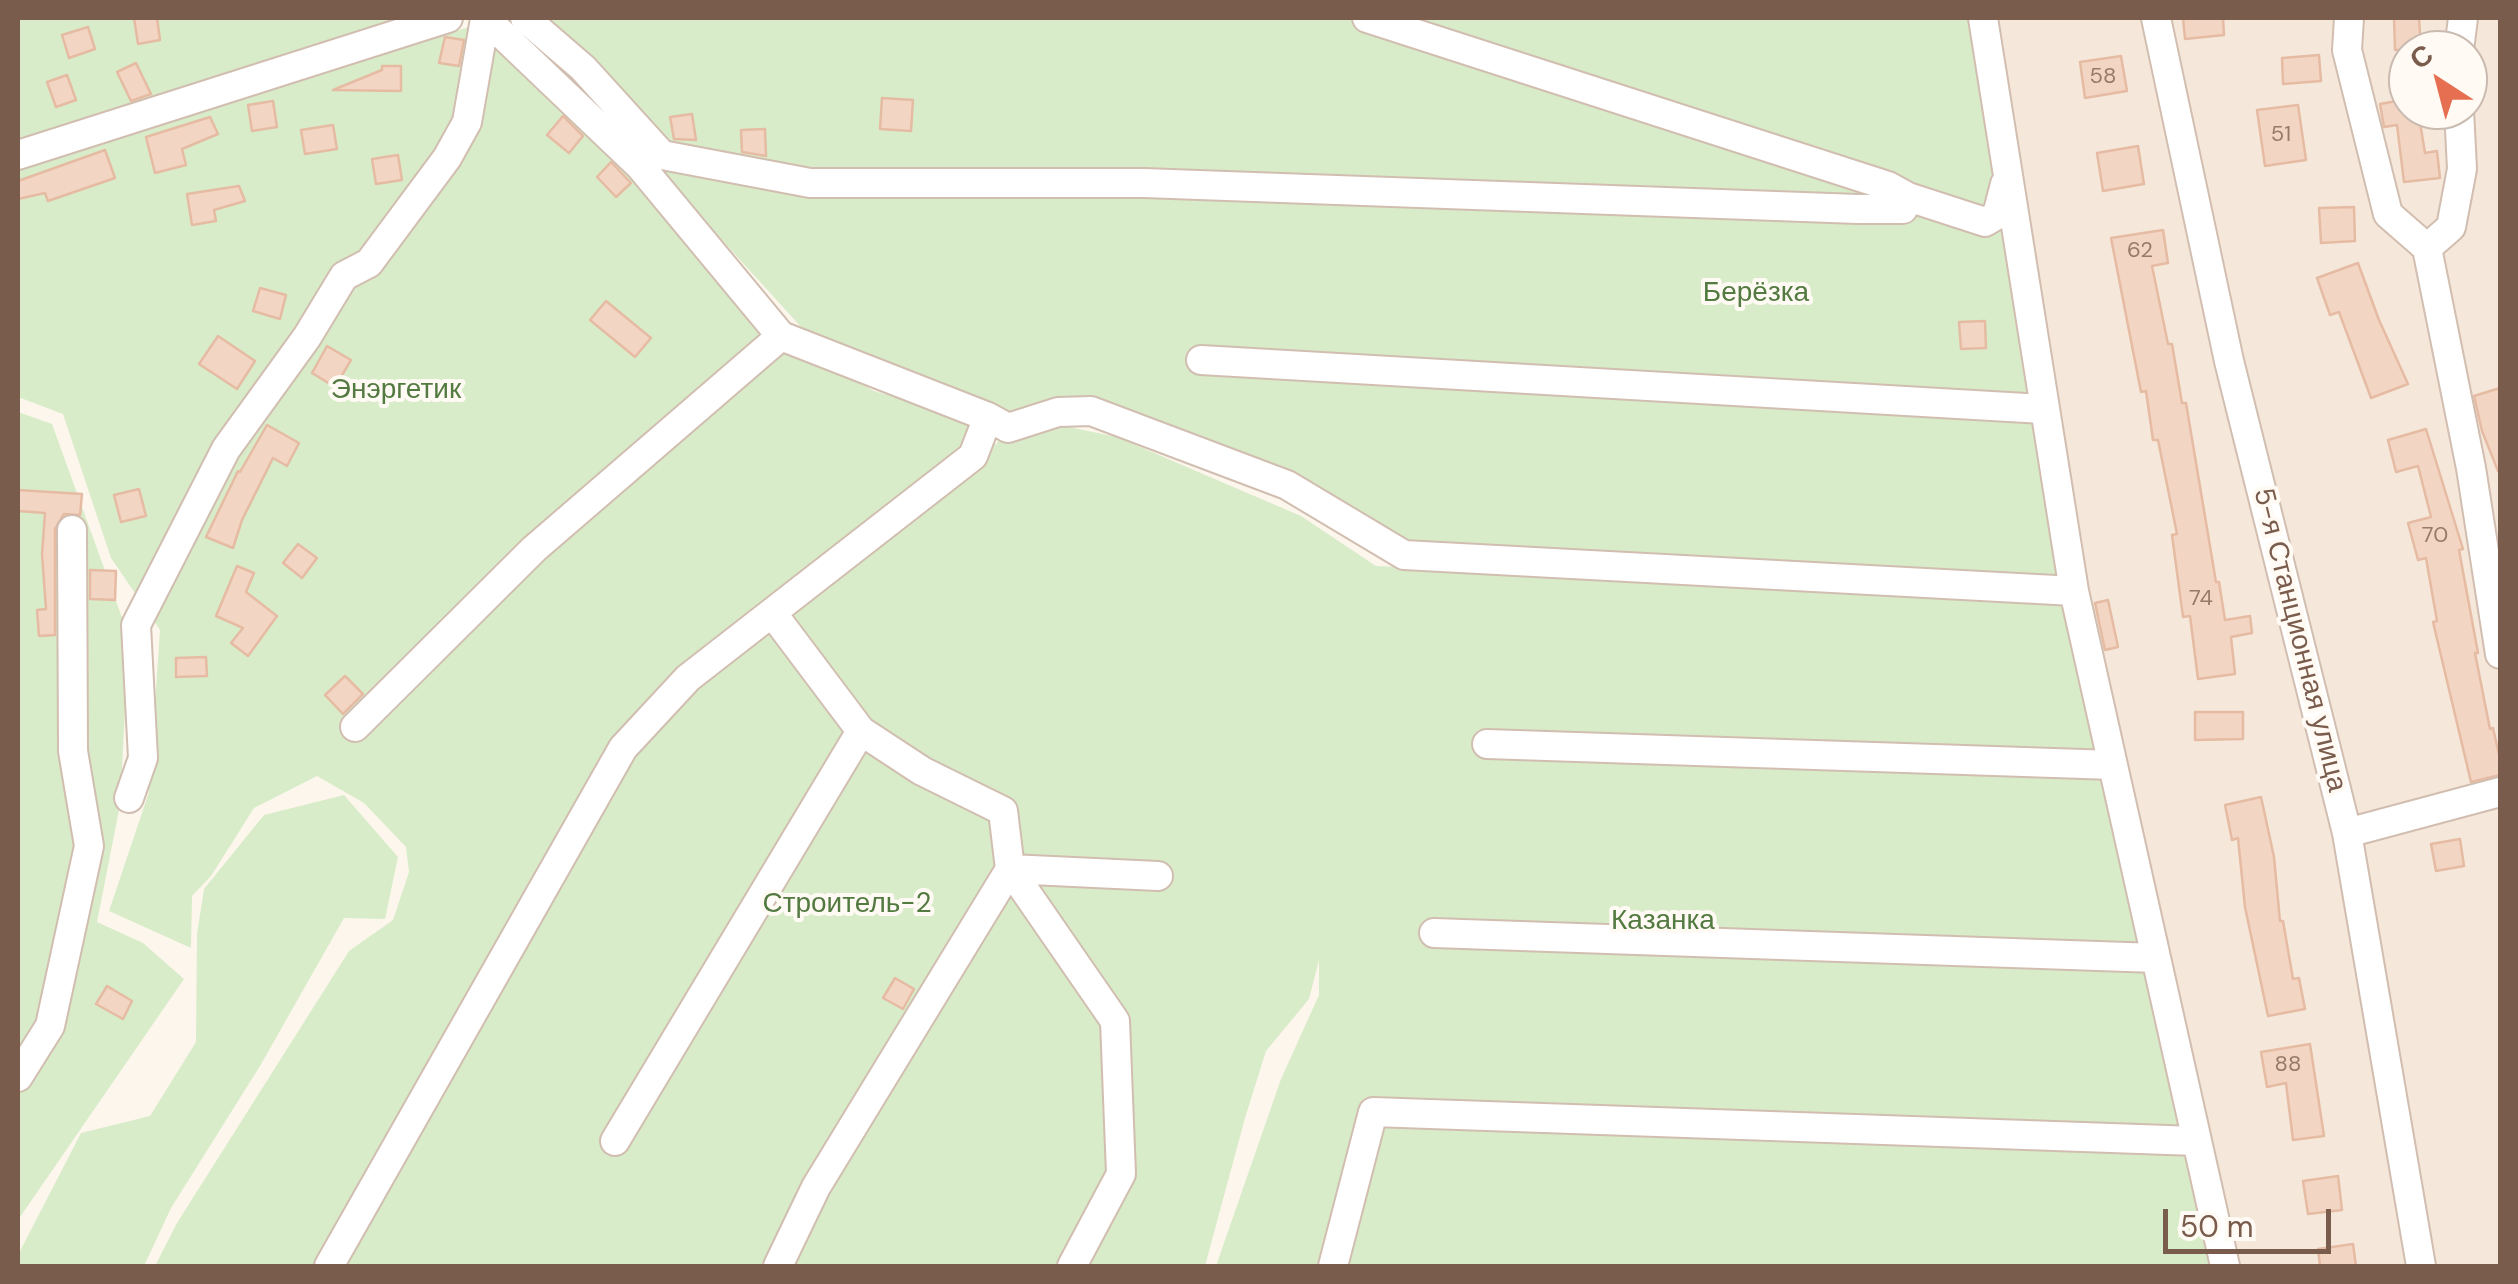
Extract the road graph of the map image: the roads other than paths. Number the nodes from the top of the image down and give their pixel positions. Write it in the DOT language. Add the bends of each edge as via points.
graph roads {
  1 [pos="448,18"];
  2 [pos="485,18"];
  3 [pos="526,18"];
  4 [pos="1367,18"];
  5 [pos="1983,18"];
  6 [pos="2156,18"];
  7 [pos="2350,18"];
  8 [pos="2460,130"];
  9 [pos="18,155"];
  10 [pos="2007,178"];
  11 [pos="1908,197"];
  12 [pos="2427,248"];
  13 [pos="782,336"];
  14 [pos="1201,360"];
  15 [pos="2044,409"];
  16 [pos="988,416"];
  17 [pos="72,530"];
  18 [pos="2074,592"];
  19 [pos="772,614"];
  20 [pos="2500,654"];
  21 [pos="355,728"];
  22 [pos="861,731"];
  23 [pos="1487,744"];
  24 [pos="2113,765"];
  25 [pos="2500,792"];
  26 [pos="128,798"];
  27 [pos="2347,834"];
  28 [pos="1010,869"];
  29 [pos="1158,876"];
  30 [pos="1434,933"];
  31 [pos="2156,958"];
  32 [pos="18,1077"];
  33 [pos="615,1141"];
  34 [pos="2196,1141"];
  35 [pos="344,1240"];
  36 [pos="330,1266"];
  37 [pos="356,1266"];
  38 [pos="778,1266"];
  39 [pos="1072,1266"];
  40 [pos="1333,1266"];
  41 [pos="2225,1266"];
  42 [pos="2421,1266"];
  1 -- 9 [label="street"];
  2 -- 13 [label="street" via="640,166"];
  2 -- 26 [label="street" via="466,122 448,158 369,263 344,276 226,450 136,625 144,758"];
  3 -- 11 [label="street" via="583,68 662,155 810,183 1144,184 1858,209 1902,209"];
  4 -- 11 [label="street"];
  5 -- 10 [label="street"];
  6 -- 27 [label="street, 5-я Станционная улица" via="2229,360"];
  7 -- 12 [label="street" via="2348,50 2388,214"];
  8 -- 12 [label="street" via="2462,169 2452,227"];
  10 -- 11 [label="street" via="1996,216 1985,222"];
  10 -- 15 [label="street"];
  12 -- 20 [label="street" via="2472,468"];
  13 -- 16 [label="street"];
  13 -- 21 [label="street" via="534,550"];
  14 -- 15 [label="street"];
  15 -- 18 [label="street"];
  16 -- 18 [label="street" via="1008,428 1058,412 1091,411 1287,485 1404,555"];
  16 -- 19 [label="street" via="972,456"];
  17 -- 32 [label="street" via="73,751 89,846 50,1026"];
  18 -- 24 [label="street"];
  19 -- 22 [label="street"];
  19 -- 35 [label="street" via="688,678 623,748"];
  22 -- 28 [label="street" via="922,771 1003,810"];
  22 -- 33 [label="street"];
  23 -- 24 [label="street"];
  24 -- 31 [label="street"];
  25 -- 27 [label="street"];
  27 -- 42 [label="street, 5-я Станционная улица"];
  28 -- 29 [label="street"];
  28 -- 38 [label="street" via="816,1187"];
  28 -- 39 [label="street" via="1115,1021 1121,1174"];
  30 -- 31 [label="street"];
  31 -- 34 [label="street"];
  34 -- 40 [label="street" via="1372,1112"];
  34 -- 41 [label="street"];
  35 -- 36 [label="street"];
  35 -- 37 [label="street"];
}
